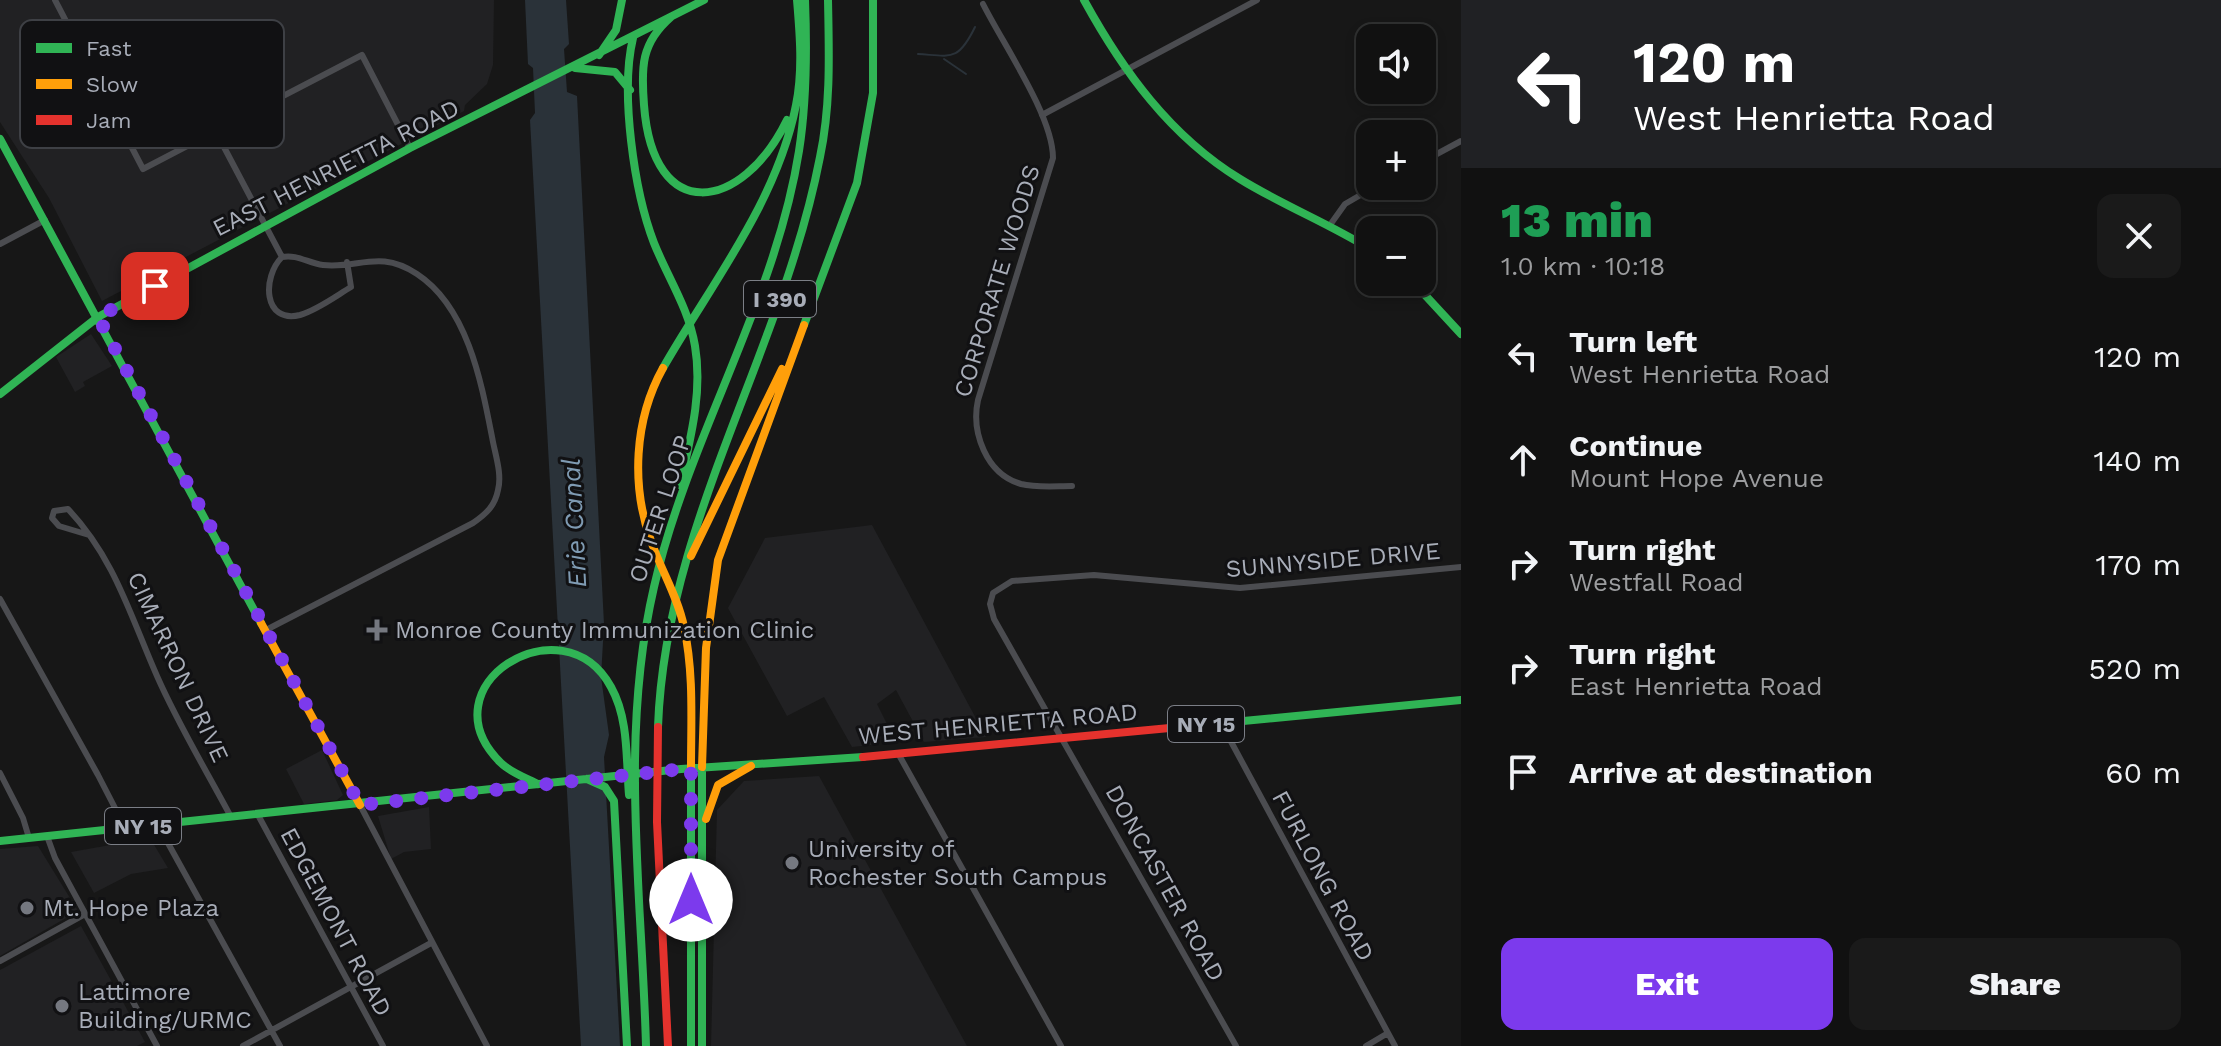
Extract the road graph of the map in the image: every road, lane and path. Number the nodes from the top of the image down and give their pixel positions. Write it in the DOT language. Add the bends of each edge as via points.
graph roads {
  1 [pos="55,0"];
  2 [pos="622,0"];
  3 [pos="704,0"];
  4 [pos="797,0"];
  5 [pos="805,0"];
  6 [pos="828,0"];
  7 [pos="873,0"];
  8 [pos="1084,0"];
  9 [pos="1257,0"];
  10 [pos="983,4"];
  11 [pos="671,17"];
  12 [pos="65,20"];
  13 [pos="633,38"];
  14 [pos="599,55"];
  15 [pos="799,60"];
  16 [pos="575,68"];
  17 [pos="1125,71"];
  18 [pos="631,92"];
  19 [pos="284,96"];
  20 [pos="1042,115"];
  21 [pos="0,139"];
  22 [pos="1461,141"];
  23 [pos="132,148"];
  24 [pos="184,148"];
  25 [pos="224,148"];
  26 [pos="410,148"];
  27 [pos="1436,154"];
  28 [pos="1356,198"];
  29 [pos="45,220"];
  30 [pos="265,225"];
  31 [pos="1330,225"];
  32 [pos="1356,241"];
  33 [pos="0,244"];
  34 [pos="282,257"];
  35 [pos="347,262"];
  36 [pos="1426,296"];
  37 [pos="812,305"];
  38 [pos="98,317"];
  39 [pos="1461,334"];
  40 [pos="0,394"];
  41 [pos="1072,486"];
  42 [pos="89,535"];
  43 [pos="665,546"];
  44 [pos="1461,567"];
  45 [pos="677,587"];
  46 [pos="0,599"];
  47 [pos="266,630"];
  48 [pos="1461,700"];
  49 [pos="1221,723"];
  50 [pos="1063,738"];
  51 [pos="899,755"];
  52 [pos="758,764"];
  53 [pos="702,767"];
  54 [pos="691,768"];
  55 [pos="0,773"];
  56 [pos="587,779"];
  57 [pos="538,784"];
  58 [pos="360,805"];
  59 [pos="258,815"];
  60 [pos="231,817"];
  61 [pos="158,825"];
  62 [pos="120,829"];
  63 [pos="47,836"];
  64 [pos="29,838"];
  65 [pos="703,839"];
  66 [pos="0,841"];
  67 [pos="639,897"];
  68 [pos="85,914"];
  69 [pos="431,943"];
  70 [pos="0,961"];
  71 [pos="350,986"];
  72 [pos="271,1030"];
  73 [pos="1388,1033"];
  74 [pos="157,1046"];
  75 [pos="243,1046"];
  76 [pos="280,1046"];
  77 [pos="383,1046"];
  78 [pos="487,1046"];
  79 [pos="627,1046"];
  80 [pos="646,1046"];
  81 [pos="668,1046"];
  82 [pos="691,1046"];
  83 [pos="702,1046"];
  84 [pos="1061,1046"];
  85 [pos="1236,1046"];
  86 [pos="1366,1046"];
  87 [pos="1395,1046"];
  1 -- 12 [label="street"];
  2 -- 14 [label="main road" via="616,30"];
  3 -- 11 [label="main road, EAST HENRIETTA ROAD"];
  4 -- 15 [label="main road"];
  5 -- 43 [label="main road, OUTER LOOP / I 390" via="808,98 794,189"];
  6 -- 45 [label="main road, OUTER LOOP / I 390" via="830,99 812,204"];
  7 -- 37 [label="main road" via="874,80 866,145"];
  8 -- 17 [label="main road"];
  9 -- 17 [label="street"];
  10 -- 20 [label="street, CORPORATE WOODS"];
  11 -- 13 [label="main road, EAST HENRIETTA ROAD"];
  11 -- 15 [label="main road" via="642,51 645,116 656,163 684,187 710,192 730,187 769,157 789,115"];
  13 -- 14 [label="main road, EAST HENRIETTA ROAD"];
  13 -- 18 [label="main road"];
  14 -- 16 [label="main road, EAST HENRIETTA ROAD"];
  15 -- 54 [label="main road" via="797,103 782,157 656,380 642,425 638,468 644,517 679,608 688,648"];
  16 -- 18 [label="main road" via="615,72"];
  16 -- 26 [label="main road, EAST HENRIETTA ROAD"];
  17 -- 20 [label="street"];
  17 -- 31 [label="main road" via="1162,116 1207,157 1254,188"];
  18 -- 43 [label="main road" via="645,217 685,305 698,369 689,444"];
  19 -- 26 [label="street" via="362,55"];
  20 -- 41 [label="street, CORPORATE WOODS" via="1053,158 978,400 976,432 991,461 1015,481"];
  21 -- 29 [label="main road"];
  22 -- 27 [label="street"];
  23 -- 24 [label="street" via="143,169"];
  25 -- 30 [label="street"];
  26 -- 30 [label="main road, EAST HENRIETTA ROAD"];
  28 -- 31 [label="street"];
  29 -- 33 [label="street"];
  29 -- 38 [label="main road"];
  30 -- 34 [label="street"];
  30 -- 38 [label="main road, EAST HENRIETTA ROAD"];
  31 -- 32 [label="main road"];
  34 -- 35 [label="street" via="326,265"];
  34 -- 35 [label="street" via="268,277 268,298 279,310 299,315 351,287"];
  35 -- 47 [label="street" via="370,259 401,267 445,299 480,378 499,488 489,511 473,523"];
  36 -- 39 [label="main road"];
  37 -- 45 [label="main road"];
  37 -- 53 [label="main road" via="713,578 703,655"];
  38 -- 40 [label="main road, EAST HENRIETTA ROAD"];
  38 -- 47 [label="main road"];
  42 -- 42 [label="street, CIMARRON DRIVE" via="68,509 54,511 56,524"];
  42 -- 60 [label="street, CIMARRON DRIVE" via="123,588 165,694"];
  43 -- 67 [label="main road, OUTER LOOP / I 390" via="647,622 636,714"];
  44 -- 50 [label="street, SUNNYSIDE DRIVE" via="1240,588 1104,575 1001,585 991,598 992,614"];
  45 -- 81 [label="main road, OUTER LOOP / I 390" via="661,677 656,755"];
  46 -- 62 [label="street" via="110,798"];
  47 -- 58 [label="main road"];
  48 -- 49 [label="main road, WEST HENRIETTA ROAD / NY 15"];
  49 -- 50 [label="main road, WEST HENRIETTA ROAD / NY 15"];
  49 -- 73 [label="street, FURLONG ROAD"];
  50 -- 51 [label="main road, WEST HENRIETTA ROAD / NY 15"];
  50 -- 85 [label="street, DONCASTER ROAD"];
  51 -- 52 [label="main road, WEST HENRIETTA ROAD / NY 15"];
  51 -- 84 [label="street"];
  52 -- 53 [label="main road, WEST HENRIETTA ROAD / NY 15"];
  52 -- 65 [label="main road" via="718,785"];
  53 -- 54 [label="main road, WEST HENRIETTA ROAD / NY 15"];
  53 -- 65 [label="main road"];
  54 -- 56 [label="main road, WEST HENRIETTA ROAD / NY 15"];
  54 -- 82 [label="main road"];
  55 -- 64 [label="street"];
  56 -- 57 [label="main road, WEST HENRIETTA ROAD / NY 15"];
  56 -- 79 [label="main road" via="605,787 614,801"];
  57 -- 58 [label="main road, NY 15"];
  57 -- 67 [label="main road" via="495,760 476,722 478,703 490,678 505,663 553,650 586,660 607,680 619,708"];
  58 -- 59 [label="main road, NY 15"];
  58 -- 69 [label="street"];
  59 -- 60 [label="main road, NY 15"];
  59 -- 71 [label="street, EDGEMONT ROAD"];
  60 -- 61 [label="main road, NY 15"];
  61 -- 62 [label="main road, NY 15"];
  61 -- 72 [label="street"];
  62 -- 63 [label="main road, NY 15"];
  63 -- 64 [label="main road, NY 15"];
  63 -- 68 [label="street"];
  64 -- 66 [label="main road, NY 15"];
  65 -- 83 [label="main road"];
  67 -- 80 [label="main road, OUTER LOOP / I 390"];
  68 -- 70 [label="street"];
  68 -- 74 [label="street"];
  69 -- 71 [label="street"];
  69 -- 78 [label="street"];
  71 -- 72 [label="street"];
  71 -- 77 [label="street, EDGEMONT ROAD"];
  72 -- 75 [label="street"];
  72 -- 76 [label="street"];
  73 -- 86 [label="street"];
  73 -- 87 [label="street, FURLONG ROAD"];
}
